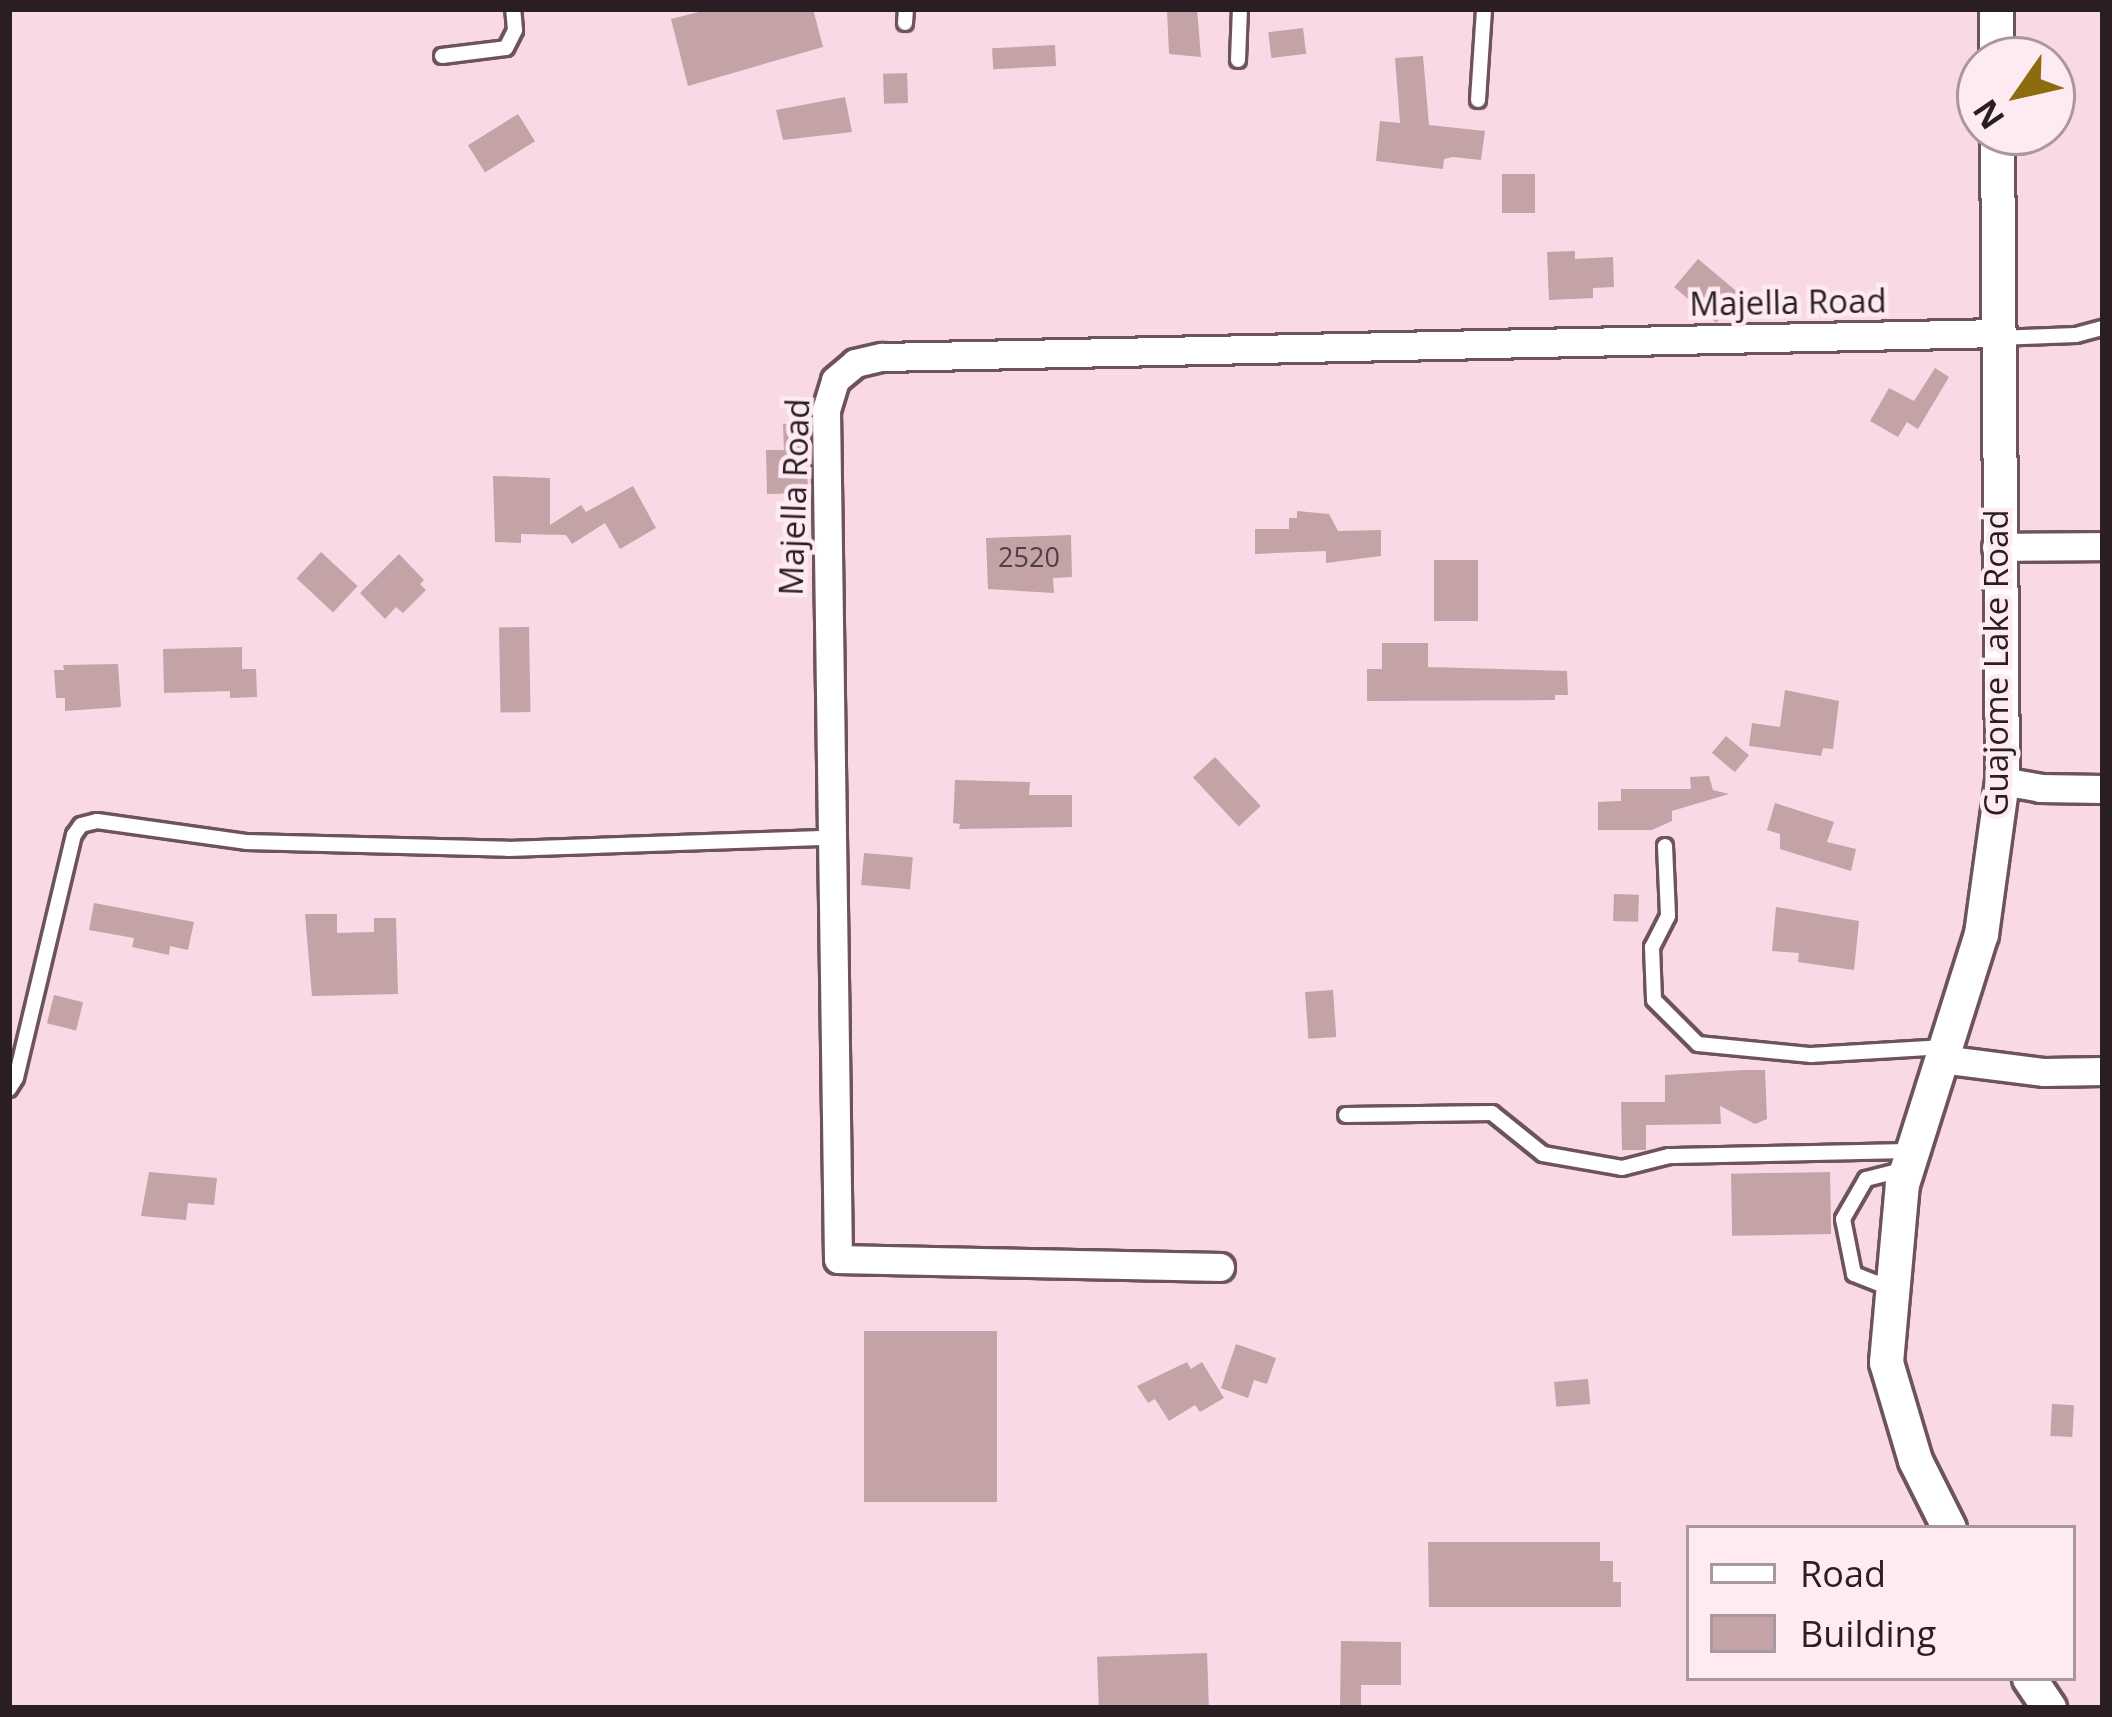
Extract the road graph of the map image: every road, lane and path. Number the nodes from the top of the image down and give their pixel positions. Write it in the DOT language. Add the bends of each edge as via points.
graph roads {
  1 [pos="513,9"];
  2 [pos="1240,9"];
  3 [pos="1484,9"];
  4 [pos="442,56"];
  5 [pos="1238,60"];
  6 [pos="1478,100"];
  7 [pos="1997,156"];
  8 [pos="2103,328"];
  9 [pos="1997,335"];
  10 [pos="2103,546"];
  11 [pos="1996,547"];
  12 [pos="2002,781"];
  13 [pos="2103,789"];
  14 [pos="828,838"];
  15 [pos="1665,846"];
  16 [pos="1943,1053"];
  17 [pos="2103,1071"];
  18 [pos="9,1089"];
  19 [pos="1346,1115"];
  20 [pos="1910,1160"];
  21 [pos="1220,1267"];
  22 [pos="1892,1289"];
  23 [pos="1948,1525"];
  24 [pos="2032,1681"];
  25 [pos="2049,1708"];
  1 -- 4 [label="lane" via="506,48"];
  2 -- 5 [label="lane"];
  3 -- 6 [label="lane"];
  7 -- 9 [label="street, Guajome Lake Road"];
  8 -- 9 [label="lane"];
  9 -- 11 [label="street, Guajome Lake Road"];
  9 -- 14 [label="street, Majella Road" via="855,363 835,380 826,410"];
  10 -- 11 [label="street"];
  11 -- 12 [label="street, Guajome Lake Road"];
  12 -- 13 [label="street"];
  12 -- 16 [label="street, Guajome Lake Road" via="1981,934"];
  14 -- 18 [label="lane" via="508,849 246,842 81,825"];
  14 -- 21 [label="street, Majella Road" via="838,1259"];
  15 -- 16 [label="lane" via="1668,916 1652,946 1654,1000 1698,1044"];
  16 -- 17 [label="street" via="2040,1072"];
  16 -- 20 [label="street, Guajome Lake Road"];
  19 -- 20 [label="lane" via="1492,1113 1543,1154 1622,1168 1669,1156"];
  20 -- 22 [label="street, Guajome Lake Road"];
  20 -- 22 [label="lane" via="1866,1179 1843,1219 1854,1274"];
  22 -- 23 [label="street, Guajome Lake Road" via="1886,1362 1915,1460"];
  24 -- 25 [label="street"];
}
